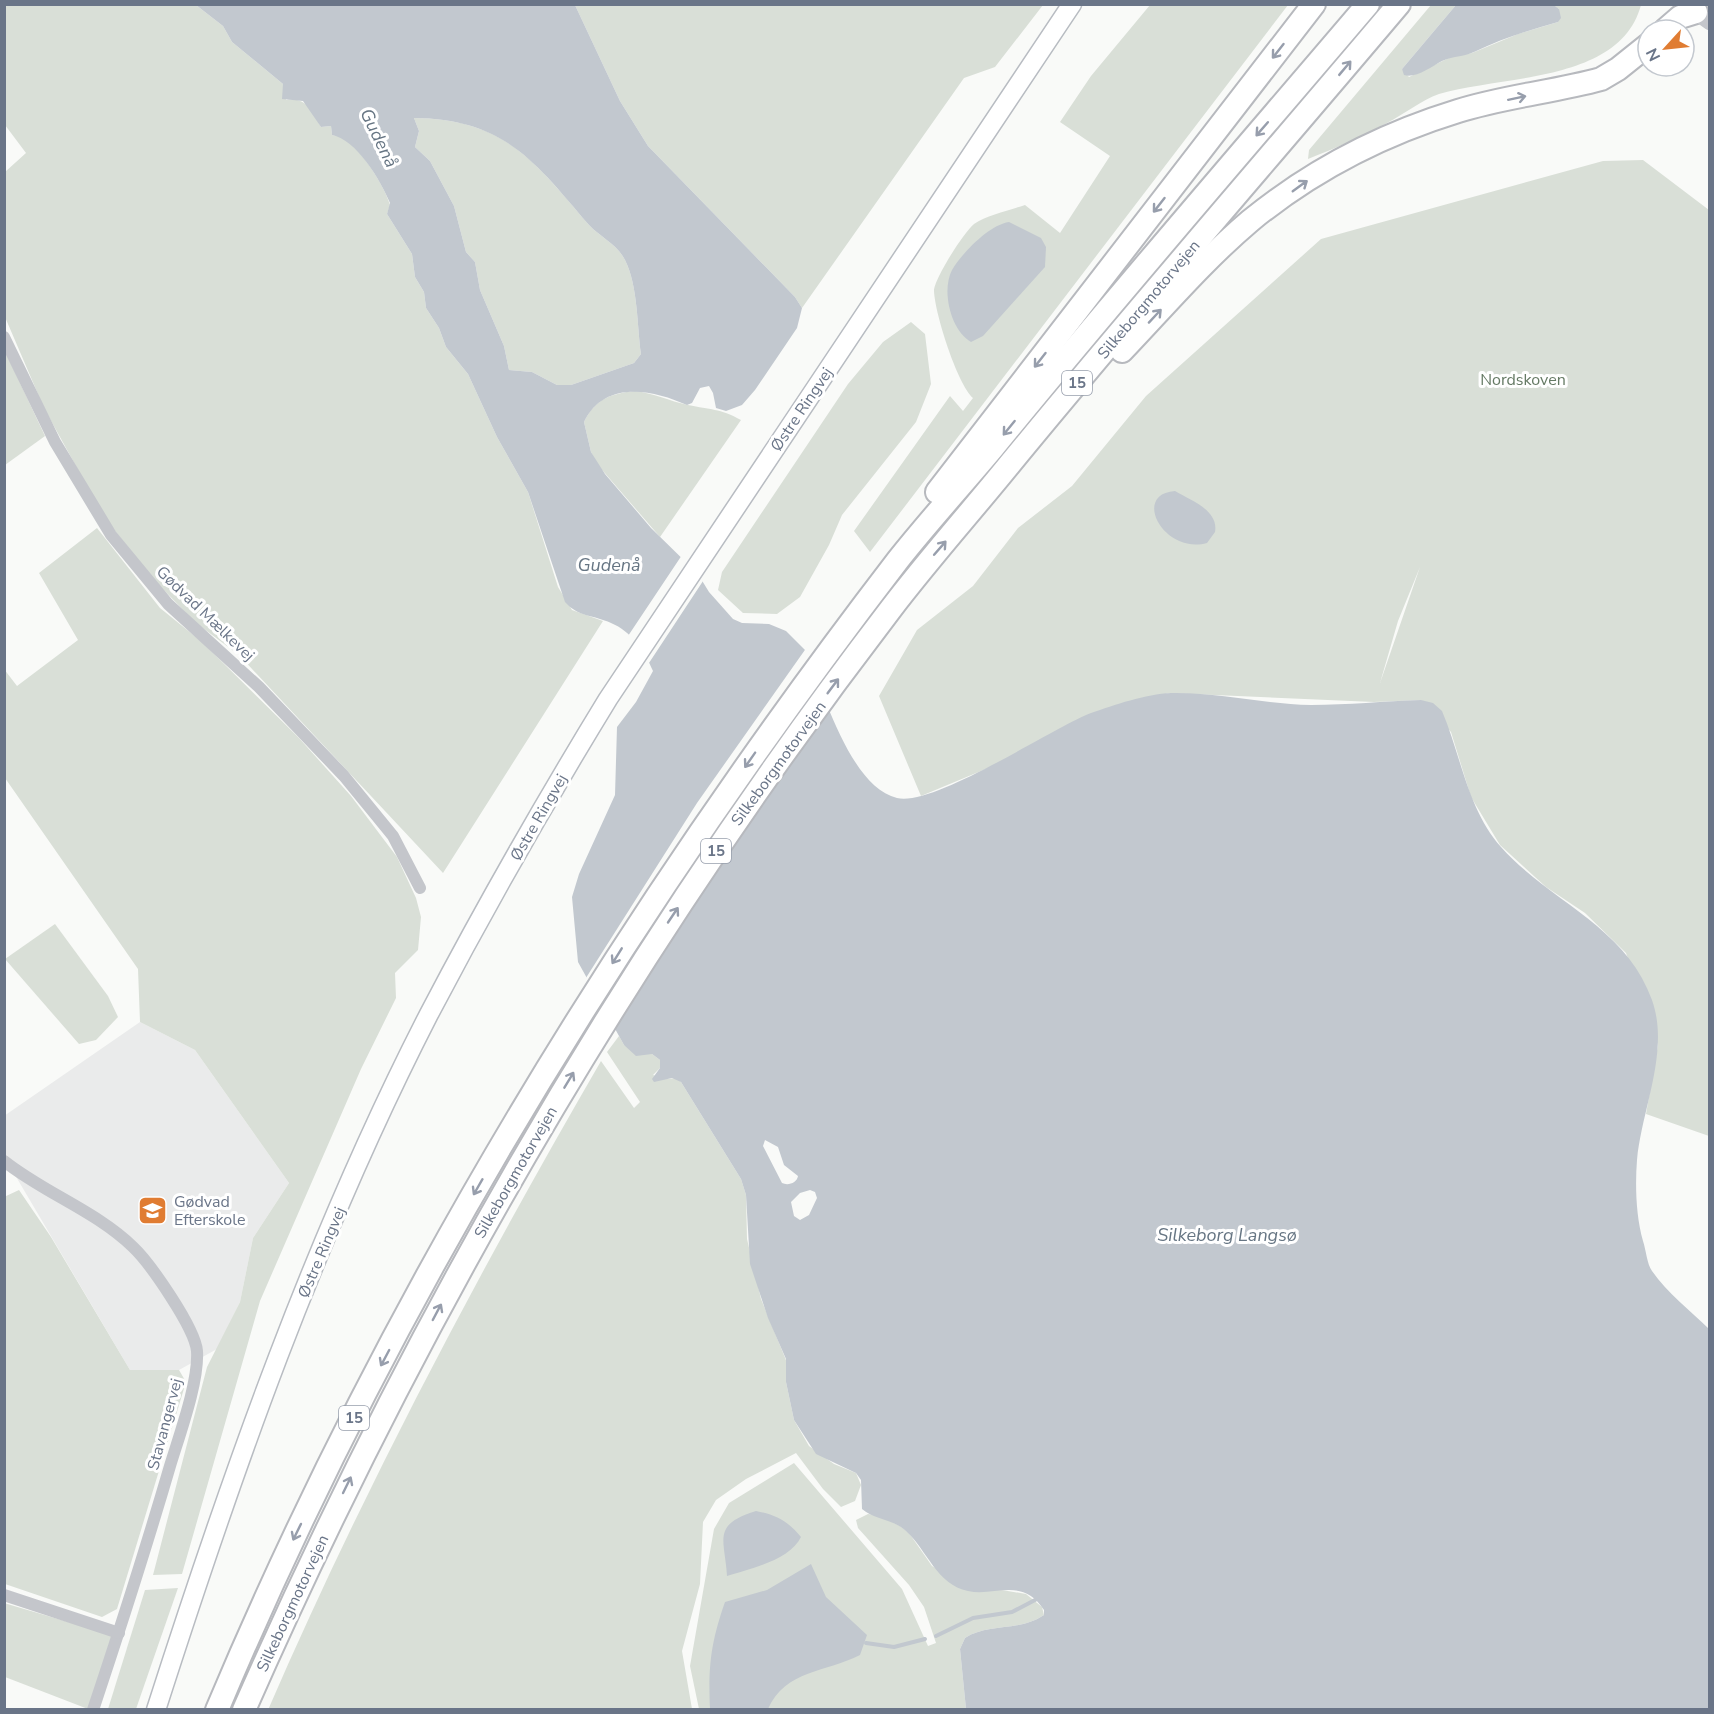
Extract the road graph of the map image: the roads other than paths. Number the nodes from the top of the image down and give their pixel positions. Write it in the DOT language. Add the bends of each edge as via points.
graph roads {
  1 [pos="1072,4"];
  2 [pos="1314,4"];
  3 [pos="1368,4"];
  4 [pos="1399,4"];
  5 [pos="1669,4"];
  6 [pos="1696,13"];
  7 [pos="1660,18"];
  8 [pos="1679,18"];
  9 [pos="1636,52"];
  10 [pos="4,337"];
  11 [pos="958,528"];
  12 [pos="899,549"];
  13 [pos="420,888"];
  14 [pos="4,1161"];
  15 [pos="4,1595"];
  16 [pos="119,1633"];
  17 [pos="93,1710"];
  18 [pos="156,1710"];
  19 [pos="217,1710"];
  20 [pos="244,1710"];
  1 -- 18 [label="main road, Østre Ringvej" via="608,699 543,805 428,1015 343,1197 259,1404"];
  2 -- 12 [label="highway, one-way"];
  3 -- 12 [label="highway, Silkeborgmotorvejen / 15, one-way"];
  11 -- 4 [label="highway, Silkeborgmotorvejen / 15, one-way" via="1167,275"];
  5 -- 7 [label="highway"];
  6 -- 8 [label="highway"];
  11 -- 9 [label="highway, one-way" via="1196,273 1251,221 1312,177 1394,134 1460,110 1601,79"];
  10 -- 13 [label="street, Gødvad Mælkevej" via="55,442 111,535 168,604 259,687 344,776 393,836"];
  20 -- 11 [label="highway, Silkeborgmotorvejen / 15, one-way" via="310,1562 387,1406 528,1148 731,828 922,568"];
  12 -- 19 [label="highway, Silkeborgmotorvejen / 15, one-way" via="860,590 783,712 639,922 507,1136 366,1394 292,1543"];
  14 -- 16 [label="street, Stavangervej" via="133,1247 178,1308 197,1351 190,1399"];
  15 -- 16 [label="street"];
  16 -- 17 [label="street, Stavangervej"];
}
